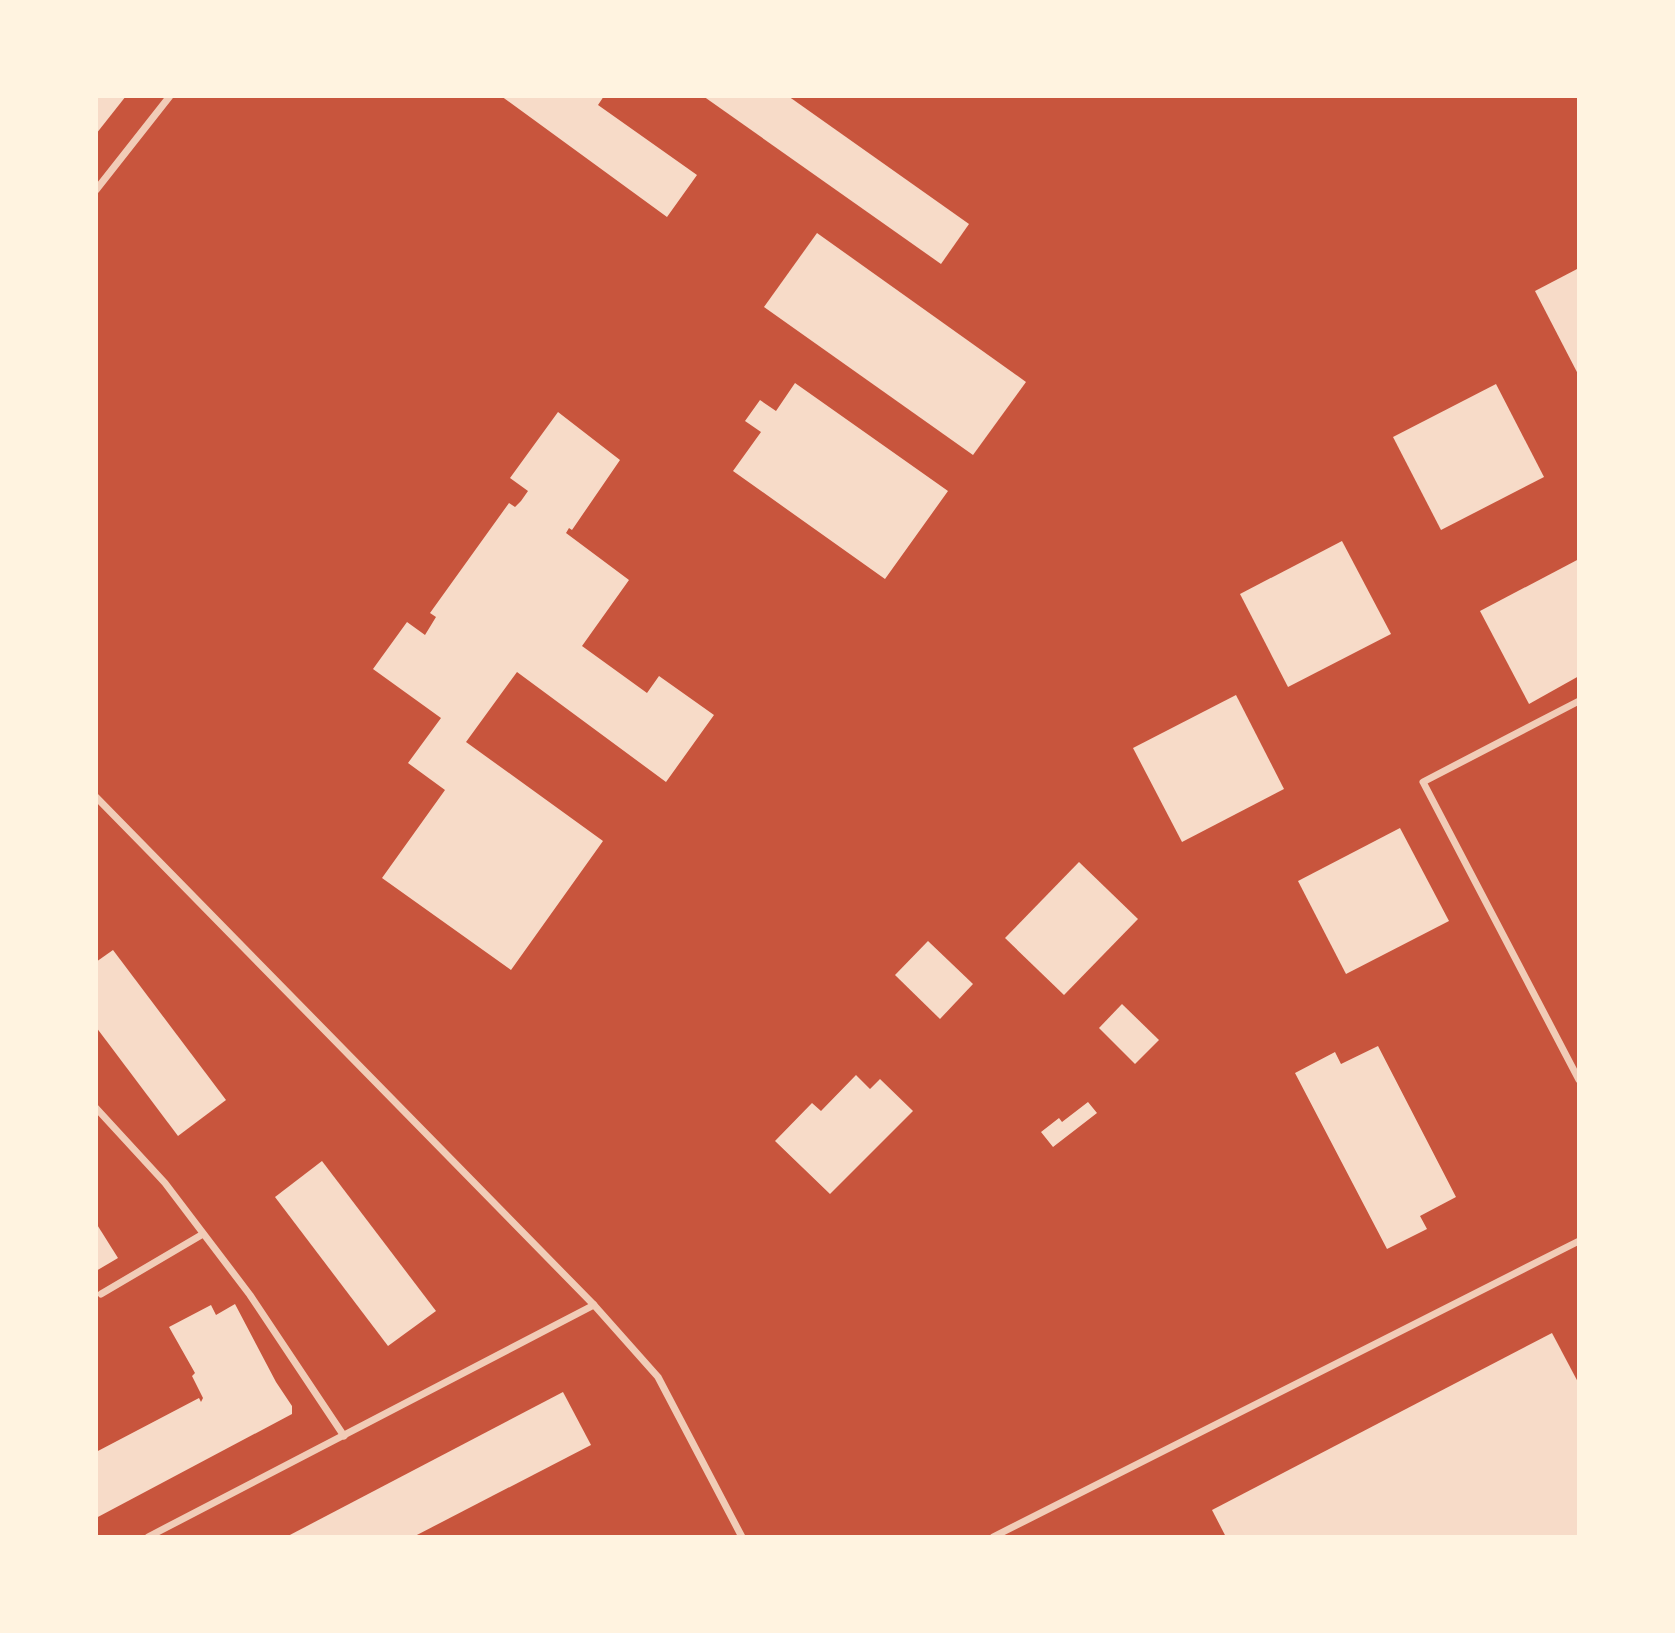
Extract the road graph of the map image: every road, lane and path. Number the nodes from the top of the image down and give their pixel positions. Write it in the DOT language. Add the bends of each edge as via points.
graph roads {
  1 [pos="170,96"];
  2 [pos="96,190"];
  3 [pos="1579,701"];
  4 [pos="96,797"];
  5 [pos="1579,1080"];
  6 [pos="96,1108"];
  7 [pos="203,1234"];
  8 [pos="1579,1241"];
  9 [pos="101,1294"];
  10 [pos="594,1304"];
  11 [pos="344,1436"];
  12 [pos="148,1537"];
  13 [pos="742,1537"];
  14 [pos="993,1537"];
  1 -- 2 [label="street"];
  3 -- 5 [label="street" via="1423,782"];
  4 -- 10 [label="street"];
  6 -- 7 [label="street" via="165,1183"];
  7 -- 9 [label="street"];
  7 -- 11 [label="street" via="250,1295"];
  8 -- 14 [label="street"];
  10 -- 11 [label="street"];
  10 -- 13 [label="street" via="658,1377"];
  11 -- 12 [label="street"];
}
